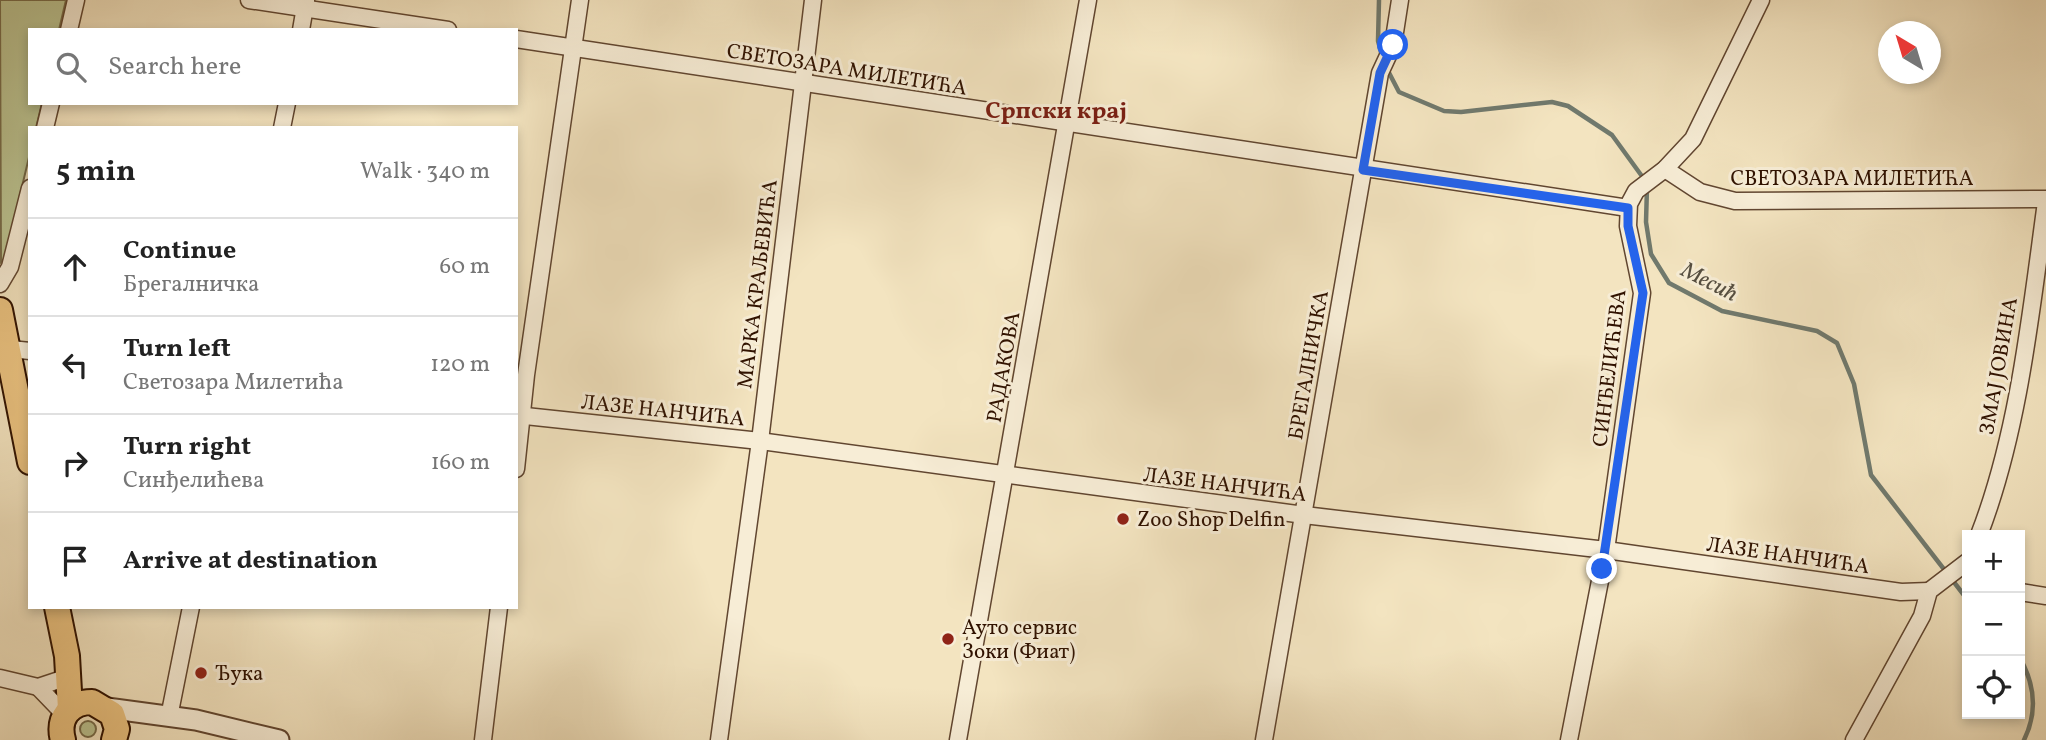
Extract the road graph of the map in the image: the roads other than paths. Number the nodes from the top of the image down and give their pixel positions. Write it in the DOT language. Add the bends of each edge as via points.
graph roads {
  1 [pos="76,0"];
  2 [pos="249,0"];
  3 [pos="580,0"];
  4 [pos="813,0"];
  5 [pos="1088,0"];
  6 [pos="1400,0"];
  7 [pos="1761,0"];
  8 [pos="305,5"];
  9 [pos="69,28"];
  10 [pos="301,28"];
  11 [pos="437,28"];
  12 [pos="518,39"];
  13 [pos="573,48"];
  14 [pos="802,84"];
  15 [pos="51,105"];
  16 [pos="287,105"];
  17 [pos="1066,124"];
  18 [pos="45,126"];
  19 [pos="282,126"];
  20 [pos="1363,170"];
  21 [pos="1661,173"];
  22 [pos="28,196"];
  23 [pos="2046,200"];
  24 [pos="1628,208"];
  25 [pos="0,284"];
  26 [pos="0,310"];
  27 [pos="13,349"];
  28 [pos="519,415"];
  29 [pos="518,433"];
  30 [pos="760,441"];
  31 [pos="28,449"];
  32 [pos="1006,477"];
  33 [pos="1304,515"];
  34 [pos="1981,530"];
  35 [pos="1606,550"];
  36 [pos="1962,567"];
  37 [pos="1935,588"];
  38 [pos="2025,594"];
  39 [pos="2046,596"];
  40 [pos="57,609"];
  41 [pos="191,609"];
  42 [pos="499,609"];
  43 [pos="68,669"];
  44 [pos="0,678"];
  45 [pos="38,687"];
  46 [pos="164,716"];
  47 [pos="112,726"];
  48 [pos="63,727"];
  49 [pos="279,740"];
  50 [pos="482,740"];
  51 [pos="719,740"];
  52 [pos="958,740"];
  53 [pos="1264,740"];
  54 [pos="1569,740"];
  55 [pos="1854,740"];
  1 -- 9 [label="street"];
  2 -- 8 [label="street"];
  3 -- 13 [label="street"];
  4 -- 14 [label="street, МАРКА КРАЉЕВИЋА"];
  5 -- 17 [label="street, РАДАКОВА"];
  6 -- 20 [label="street, БРЕГАЛНИЧКА" via="1393,45 1380,73"];
  7 -- 21 [label="street" via="1693,139"];
  8 -- 10 [label="street"];
  8 -- 11 [label="street"];
  12 -- 13 [label="street, СВЕТОЗАРА МИЛЕТИЋА"];
  13 -- 14 [label="street, СВЕТОЗАРА МИЛЕТИЋА"];
  13 -- 28 [label="street"];
  14 -- 17 [label="street, СВЕТОЗАРА МИЛЕТИЋА"];
  14 -- 30 [label="street, МАРКА КРАЉЕВИЋА"];
  15 -- 18 [label="street"];
  16 -- 19 [label="street"];
  17 -- 20 [label="street, СВЕТОЗАРА МИЛЕТИЋА"];
  17 -- 32 [label="street, РАДАКОВА"];
  20 -- 24 [label="street, СВЕТОЗАРА МИЛЕТИЋА"];
  20 -- 33 [label="street, БРЕГАЛНИЧКА"];
  21 -- 23 [label="street, СВЕТОЗАРА МИЛЕТИЋА" via="1700,192 1735,201"];
  21 -- 24 [label="street" via="1636,191"];
  22 -- 25 [label="street" via="10,267"];
  23 -- 34 [label="street, ЗМАЈ ЈОВИНА" via="2000,474"];
  24 -- 35 [label="street, СИНЂЕЛИЋЕВА" via="1643,293"];
  26 -- 27 [label="main road"];
  27 -- 31 [label="main road"];
  28 -- 29 [label="street"];
  28 -- 30 [label="street, ЛАЗЕ НАНЧИЋА"];
  30 -- 32 [label="street, ЛАЗЕ НАНЧИЋА"];
  30 -- 51 [label="street, МАРКА КРАЉЕВИЋА"];
  32 -- 33 [label="street, ЛАЗЕ НАНЧИЋА"];
  32 -- 52 [label="street, РАДАКОВА"];
  33 -- 35 [label="street, ЛАЗЕ НАНЧИЋА"];
  33 -- 53 [label="street, БРЕГАЛНИЧКА"];
  35 -- 37 [label="street, ЛАЗЕ НАНЧИЋА" via="1901,592"];
  35 -- 54 [label="street, СИНЂЕЛИЋЕВА"];
  36 -- 37 [label="street"];
  37 -- 55 [label="street"];
  38 -- 39 [label="street"];
  40 -- 43 [label="main road"];
  41 -- 46 [label="street"];
  42 -- 50 [label="street"];
  43 -- 45 [label="street"];
  43 -- 47 [label="main road"];
  43 -- 48 [label="main road"];
  44 -- 45 [label="street"];
  45 -- 48 [label="street"];
  46 -- 47 [label="street"];
  46 -- 49 [label="street"];
  47 -- 48 [label="main road" via="85,702"];
}
